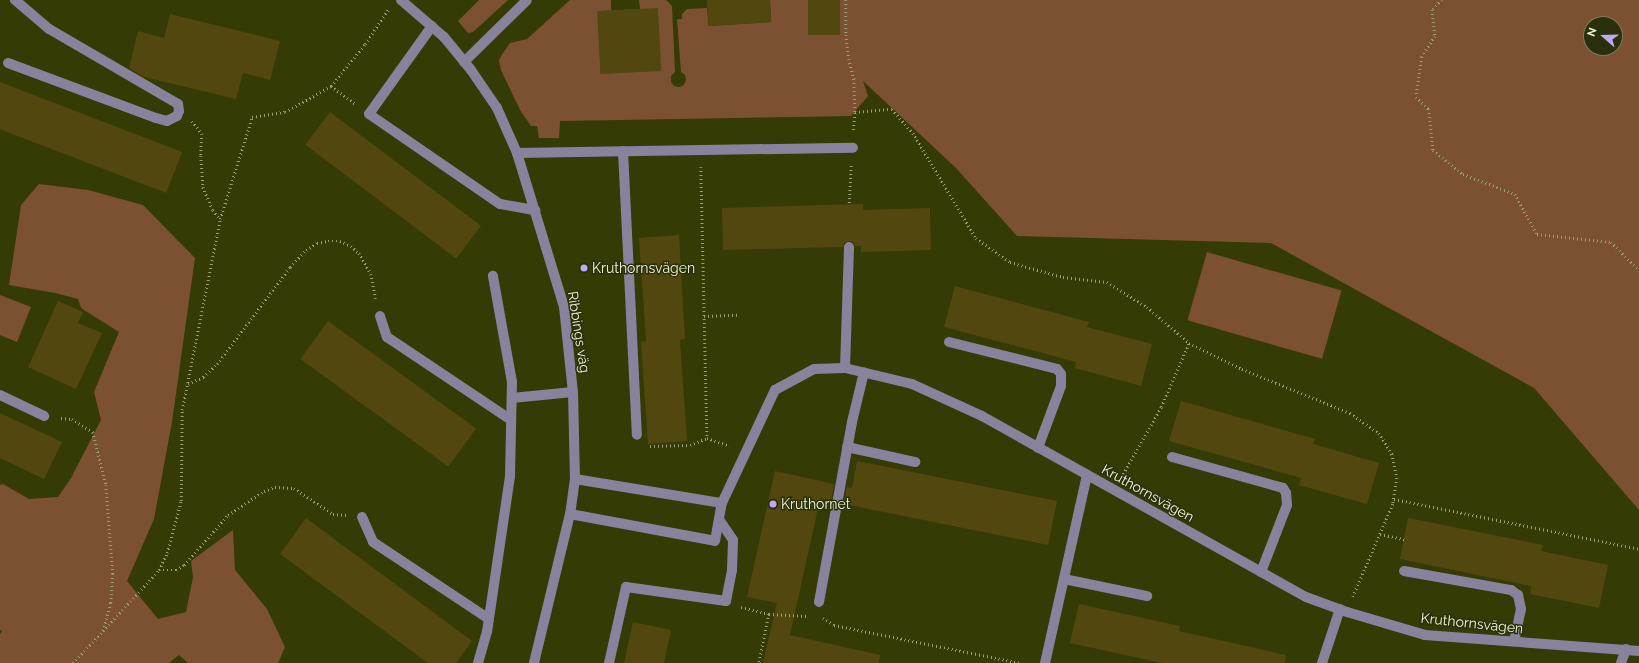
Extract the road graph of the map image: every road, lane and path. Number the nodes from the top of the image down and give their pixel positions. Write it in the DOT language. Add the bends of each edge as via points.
graph roads {
  1 [pos="15,0"];
  2 [pos="401,0"];
  3 [pos="526,0"];
  4 [pos="846,0"];
  5 [pos="1442,0"];
  6 [pos="391,6"];
  7 [pos="432,26"];
  8 [pos="464,62"];
  9 [pos="8,63"];
  10 [pos="331,86"];
  11 [pos="855,112"];
  12 [pos="369,114"];
  13 [pos="176,116"];
  14 [pos="853,148"];
  15 [pos="700,149"];
  16 [pos="623,151"];
  17 [pos="517,153"];
  18 [pos="849,203"];
  19 [pos="536,210"];
  20 [pos="220,219"];
  21 [pos="849,247"];
  22 [pos="1639,270"];
  23 [pos="493,276"];
  24 [pos="738,315"];
  25 [pos="380,316"];
  26 [pos="704,316"];
  27 [pos="950,342"];
  28 [pos="1189,343"];
  29 [pos="845,368"];
  30 [pos="864,372"];
  31 [pos="188,384"];
  32 [pos="573,392"];
  33 [pos="0,395"];
  34 [pos="512,398"];
  35 [pos="44,416"];
  36 [pos="511,420"];
  37 [pos="637,435"];
  38 [pos="707,438"];
  39 [pos="847,447"];
  40 [pos="1038,448"];
  41 [pos="746,450"];
  42 [pos="1172,457"];
  43 [pos="915,462"];
  44 [pos="1087,475"];
  45 [pos="575,479"];
  46 [pos="1111,489"];
  47 [pos="1394,499"];
  48 [pos="722,503"];
  49 [pos="570,514"];
  50 [pos="362,517"];
  51 [pos="719,519"];
  52 [pos="1380,534"];
  53 [pos="1404,539"];
  54 [pos="1639,549"];
  55 [pos="159,570"];
  56 [pos="1404,571"];
  57 [pos="1261,572"];
  58 [pos="1064,579"];
  59 [pos="1147,596"];
  60 [pos="726,602"];
  61 [pos="819,602"];
  62 [pos="1343,611"];
  63 [pos="769,614"];
  64 [pos="821,617"];
  65 [pos="489,619"];
  66 [pos="104,631"];
  67 [pos="1514,642"];
  68 [pos="1626,649"];
  69 [pos="1639,651"];
  70 [pos="73,663"];
  71 [pos="478,663"];
  72 [pos="534,663"];
  73 [pos="609,663"];
  74 [pos="759,663"];
  75 [pos="1020,663"];
  76 [pos="1045,663"];
  77 [pos="1322,663"];
  78 [pos="1621,663"];
  1 -- 13 [label="street" via="49,29 178,104 179,111"];
  2 -- 7 [label="street, Ribbings väg"];
  3 -- 8 [label="street"];
  4 -- 11 [label="path" via="846,35 854,79"];
  5 -- 22 [label="path" via="1432,10 1435,36 1422,57 1416,97 1429,109 1432,150 1463,174 1515,194 1537,234 1611,242"];
  6 -- 10 [label="path"];
  7 -- 8 [label="street, Ribbings väg"];
  7 -- 12 [label="street"];
  8 -- 17 [label="street, Ribbings väg" via="497,108"];
  9 -- 13 [label="street" via="156,118 167,121"];
  10 -- 12 [label="path"];
  10 -- 20 [label="path" via="286,112 252,117"];
  11 -- 14 [label="path"];
  11 -- 28 [label="path" via="892,109 913,133 976,238 1010,262 1063,278 1107,282 1147,307"];
  12 -- 19 [label="street" via="500,204"];
  13 -- 20 [label="path" via="189,118 202,134 203,187"];
  14 -- 15 [label="street"];
  14 -- 18 [label="path"];
  15 -- 16 [label="street"];
  15 -- 26 [label="path"];
  16 -- 17 [label="street"];
  16 -- 37 [label="street"];
  17 -- 19 [label="street, Ribbings väg"];
  19 -- 32 [label="street, Ribbings väg" via="564,307"];
  20 -- 31 [label="path"];
  21 -- 29 [label="street"];
  23 -- 34 [label="street" via="512,382"];
  24 -- 26 [label="path"];
  25 -- 31 [label="path" via="371,274 359,253 340,241 317,243 306,250 290,267 217,364 203,377"];
  25 -- 36 [label="street" via="387,337"];
  26 -- 38 [label="path"];
  27 -- 40 [label="street" via="1057,369 1061,374 1061,386"];
  28 -- 46 [label="path" via="1161,407 1125,472"];
  28 -- 47 [label="path" via="1242,369 1350,413 1379,433 1392,454 1396,478"];
  29 -- 30 [label="street, Kruthornsvägen"];
  29 -- 41 [label="street, Kruthornsvägen" via="814,369 775,390"];
  30 -- 39 [label="street"];
  30 -- 40 [label="street, Kruthornsvägen" via="912,384 982,416"];
  31 -- 55 [label="path" via="182,410 181,501 167,553"];
  32 -- 34 [label="street"];
  32 -- 45 [label="street, Ribbings väg"];
  33 -- 35 [label="street"];
  34 -- 36 [label="street"];
  35 -- 66 [label="path" via="72,419 93,432 106,485 113,574 111,603"];
  36 -- 65 [label="street" via="510,476"];
  37 -- 38 [label="path" via="641,446 690,445"];
  38 -- 41 [label="path"];
  39 -- 43 [label="street"];
  39 -- 61 [label="street"];
  40 -- 44 [label="street, Kruthornsvägen"];
  41 -- 48 [label="street, Kruthornsvägen"];
  42 -- 57 [label="street" via="1283,488 1287,505"];
  44 -- 46 [label="street, Kruthornsvägen"];
  44 -- 58 [label="street"];
  45 -- 48 [label="street"];
  45 -- 49 [label="street, Ribbings väg"];
  46 -- 57 [label="street, Kruthornsvägen"];
  47 -- 52 [label="path"];
  47 -- 54 [label="path"];
  48 -- 51 [label="street, Kruthornsvägen"];
  49 -- 51 [label="street, Kruthornsvägen" via="715,541"];
  49 -- 72 [label="street, Ribbings väg"];
  50 -- 55 [label="path" via="333,514 294,488 275,487 259,494 228,516 184,565 176,570"];
  50 -- 65 [label="street" via="373,542"];
  51 -- 60 [label="street" via="733,540 732,570"];
  52 -- 53 [label="path"];
  52 -- 62 [label="path"];
  55 -- 66 [label="path"];
  56 -- 67 [label="street" via="1511,590 1518,595 1521,609"];
  57 -- 62 [label="street, Kruthornsvägen" via="1306,597"];
  58 -- 59 [label="street"];
  58 -- 76 [label="street"];
  60 -- 63 [label="path"];
  60 -- 73 [label="street" via="626,588"];
  61 -- 64 [label="path"];
  62 -- 67 [label="street, Kruthornsvägen" via="1425,635"];
  62 -- 77 [label="street"];
  63 -- 64 [label="path"];
  63 -- 74 [label="path"];
  64 -- 75 [label="path" via="834,625"];
  65 -- 71 [label="street"];
  66 -- 70 [label="path"];
  67 -- 68 [label="street, Kruthornsvägen"];
  68 -- 69 [label="street, Kruthornsvägen"];
  68 -- 78 [label="street"];
}
